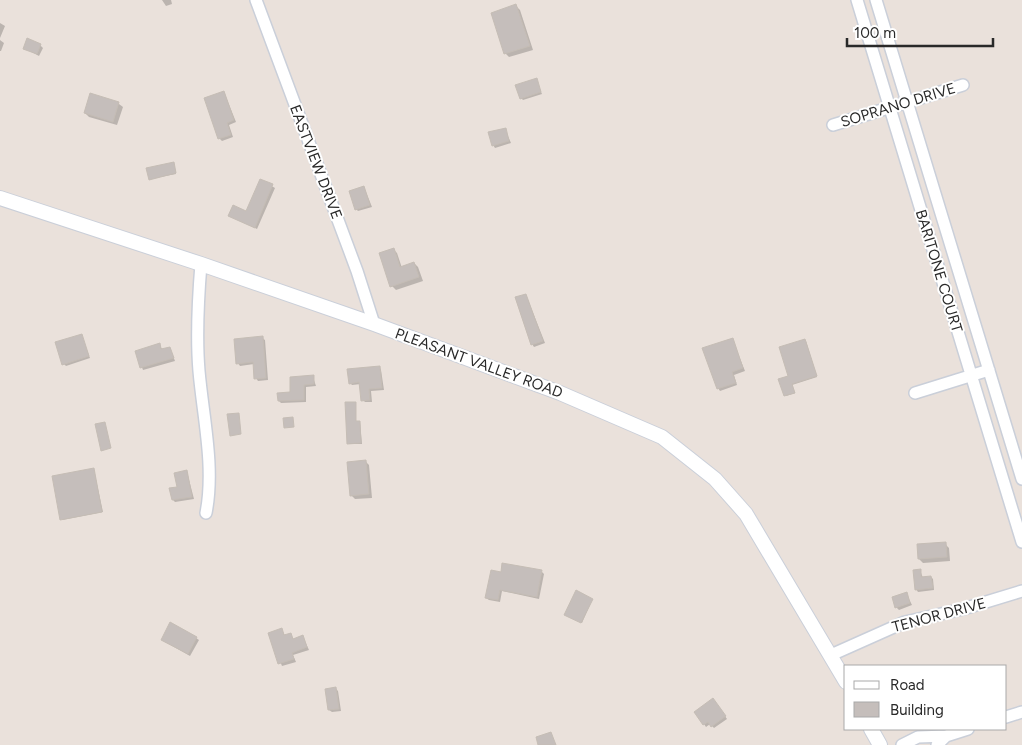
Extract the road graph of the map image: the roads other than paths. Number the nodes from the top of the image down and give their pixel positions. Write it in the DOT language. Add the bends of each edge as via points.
graph roads {
  1 [pos="256,0"];
  2 [pos="857,0"];
  3 [pos="876,0"];
  4 [pos="963,86"];
  5 [pos="907,102"];
  6 [pos="890,108"];
  7 [pos="833,125"];
  8 [pos="0,198"];
  9 [pos="201,264"];
  10 [pos="374,324"];
  11 [pos="989,370"];
  12 [pos="971,376"];
  13 [pos="915,393"];
  14 [pos="1021,473"];
  15 [pos="1002,476"];
  16 [pos="206,512"];
  17 [pos="1022,542"];
  18 [pos="1022,591"];
  19 [pos="831,655"];
  20 [pos="844,678"];
  21 [pos="1022,712"];
  22 [pos="1007,717"];
  23 [pos="872,730"];
  24 [pos="965,730"];
  25 [pos="946,736"];
  26 [pos="880,745"];
  27 [pos="902,745"];
  28 [pos="937,745"];
  1 -- 10 [label="street, EASTVIEW DRIVE"];
  2 -- 6 [label="street, BARITONE COURT"];
  3 -- 5 [label="street, BARITONE COURT"];
  4 -- 5 [label="street, SOPRANO DRIVE"];
  5 -- 6 [label="street, SOPRANO DRIVE"];
  5 -- 11 [label="street, BARITONE COURT"];
  6 -- 7 [label="street, SOPRANO DRIVE"];
  6 -- 12 [label="street, BARITONE COURT"];
  8 -- 9 [label="street, PLEASANT VALLEY ROAD"];
  9 -- 10 [label="street, PLEASANT VALLEY ROAD"];
  9 -- 16 [label="street" via="197,328 207,460"];
  10 -- 19 [label="street, PLEASANT VALLEY ROAD" via="560,393 662,437 715,479 746,514"];
  11 -- 12 [label="street"];
  11 -- 14 [label="street, BARITONE COURT"];
  12 -- 13 [label="street"];
  12 -- 15 [label="street, BARITONE COURT"];
  14 -- 15 [label="street"];
  15 -- 17 [label="street, BARITONE COURT"];
  18 -- 19 [label="street, TENOR DRIVE" via="905,622"];
  19 -- 20 [label="street, PLEASANT VALLEY ROAD"];
  21 -- 22 [label="street"];
  23 -- 26 [label="street"];
  24 -- 25 [label="street"];
  25 -- 27 [label="street" via="918,737"];
  25 -- 28 [label="street"];
}
